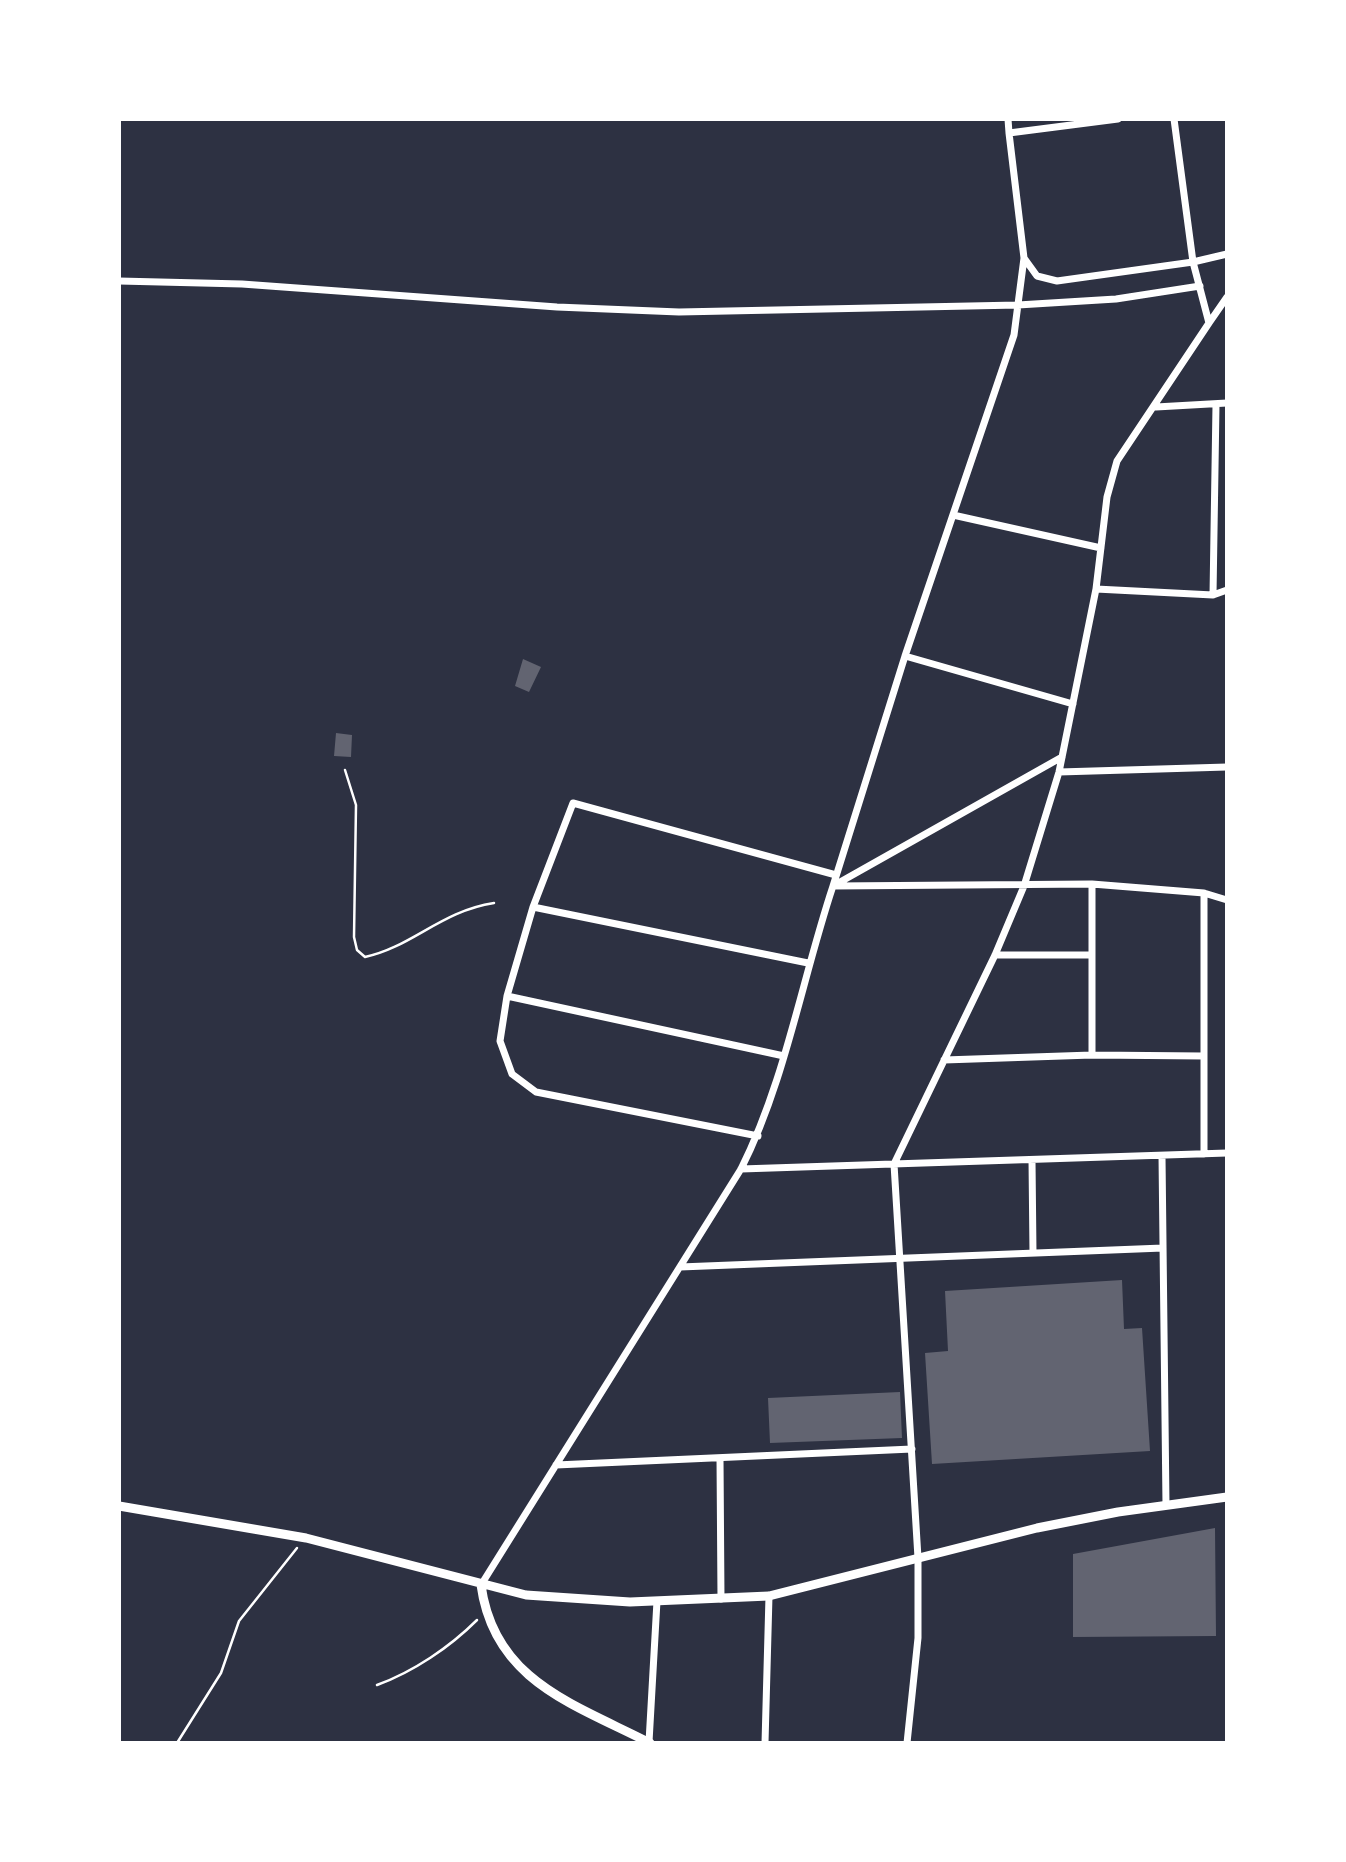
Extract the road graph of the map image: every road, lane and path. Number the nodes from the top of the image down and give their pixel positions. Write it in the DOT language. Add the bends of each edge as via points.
graph roads {
  1 [pos="1008,119"];
  2 [pos="1118,119"];
  3 [pos="1174,119"];
  4 [pos="1009,133"];
  5 [pos="1227,254"];
  6 [pos="1024,258"];
  7 [pos="1193,262"];
  8 [pos="119,281"];
  9 [pos="1199,286"];
  10 [pos="1227,297"];
  11 [pos="1018,305"];
  12 [pos="1209,323"];
  13 [pos="1227,403"];
  14 [pos="1216,405"];
  15 [pos="1156,407"];
  16 [pos="953,514"];
  17 [pos="1101,548"];
  18 [pos="1097,589"];
  19 [pos="1227,590"];
  20 [pos="1213,595"];
  21 [pos="905,656"];
  22 [pos="1073,704"];
  23 [pos="1062,757"];
  24 [pos="1227,767"];
  25 [pos="345,771"];
  26 [pos="1059,772"];
  27 [pos="836,875"];
  28 [pos="1093,884"];
  29 [pos="832,886"];
  30 [pos="1024,886"];
  31 [pos="1204,893"];
  32 [pos="1227,900"];
  33 [pos="494,903"];
  34 [pos="533,907"];
  35 [pos="995,955"];
  36 [pos="1090,955"];
  37 [pos="807,963"];
  38 [pos="507,996"];
  39 [pos="1092,1055"];
  40 [pos="784,1056"];
  41 [pos="1203,1056"];
  42 [pos="944,1060"];
  43 [pos="758,1136"];
  44 [pos="1227,1153"];
  45 [pos="1204,1154"];
  46 [pos="1162,1156"];
  47 [pos="1032,1160"];
  48 [pos="894,1164"];
  49 [pos="741,1169"];
  50 [pos="1163,1248"];
  51 [pos="1033,1253"];
  52 [pos="900,1258"];
  53 [pos="680,1267"];
  54 [pos="912,1449"];
  55 [pos="720,1458"];
  56 [pos="556,1465"];
  57 [pos="1227,1497"];
  58 [pos="1166,1505"];
  59 [pos="119,1506"];
  60 [pos="306,1538"];
  61 [pos="918,1558"];
  62 [pos="481,1585"];
  63 [pos="769,1596"];
  64 [pos="721,1599"];
  65 [pos="657,1601"];
  66 [pos="485,1613"];
  67 [pos="377,1685"];
  68 [pos="177,1743"];
  69 [pos="650,1743"];
  70 [pos="765,1743"];
  71 [pos="906,1743"];
  1 -- 4 [label="street"];
  2 -- 4 [label="street"];
  3 -- 7 [label="street"];
  4 -- 6 [label="street"];
  5 -- 7 [label="street"];
  6 -- 7 [label="street" via="1037,276 1057,281"];
  6 -- 11 [label="street"];
  7 -- 9 [label="street"];
  8 -- 11 [label="street" via="242,284 679,312"];
  9 -- 11 [label="street" via="1116,299"];
  9 -- 12 [label="street"];
  10 -- 12 [label="street"];
  11 -- 16 [label="street" via="1014,335"];
  12 -- 15 [label="street"];
  13 -- 14 [label="street"];
  14 -- 15 [label="street"];
  14 -- 20 [label="street"];
  15 -- 17 [label="street" via="1117,461"];
  16 -- 17 [label="street"];
  16 -- 21 [label="street"];
  17 -- 18 [label="street"];
  18 -- 20 [label="street"];
  18 -- 22 [label="street"];
  19 -- 20 [label="street"];
  21 -- 22 [label="street"];
  21 -- 27 [label="street"];
  22 -- 23 [label="street"];
  23 -- 26 [label="street"];
  23 -- 29 [label="street"];
  24 -- 26 [label="street"];
  25 -- 33 [label="path" via="356,805 357,950 365,957 383,953 441,919"];
  26 -- 30 [label="street"];
  27 -- 29 [label="street"];
  27 -- 34 [label="street" via="573,803"];
  28 -- 30 [label="street"];
  28 -- 31 [label="street"];
  28 -- 36 [label="street"];
  29 -- 30 [label="street"];
  29 -- 37 [label="street"];
  30 -- 35 [label="street"];
  31 -- 32 [label="street"];
  31 -- 41 [label="street"];
  34 -- 37 [label="street"];
  34 -- 38 [label="street"];
  35 -- 36 [label="street"];
  35 -- 42 [label="street"];
  36 -- 39 [label="street"];
  37 -- 40 [label="street"];
  38 -- 40 [label="street"];
  38 -- 43 [label="street" via="500,1041 512,1074 536,1092"];
  39 -- 41 [label="street"];
  39 -- 42 [label="street"];
  40 -- 43 [label="street"];
  41 -- 45 [label="street"];
  42 -- 48 [label="street"];
  43 -- 49 [label="street"];
  44 -- 45 [label="street"];
  45 -- 46 [label="street"];
  46 -- 47 [label="street"];
  46 -- 50 [label="street"];
  47 -- 48 [label="street"];
  47 -- 51 [label="street"];
  48 -- 49 [label="street"];
  48 -- 52 [label="street"];
  49 -- 53 [label="street"];
  50 -- 51 [label="street"];
  50 -- 58 [label="street"];
  51 -- 52 [label="street"];
  52 -- 53 [label="street"];
  52 -- 54 [label="street"];
  53 -- 56 [label="street"];
  54 -- 55 [label="street"];
  54 -- 61 [label="street"];
  55 -- 56 [label="street"];
  55 -- 64 [label="street"];
  56 -- 62 [label="street"];
  57 -- 58 [label="street"];
  58 -- 61 [label="street" via="1037,1528"];
  59 -- 60 [label="street"];
  60 -- 62 [label="street"];
  60 -- 68 [label="path" via="239,1621 221,1673"];
  61 -- 63 [label="street"];
  61 -- 71 [label="street" via="918,1638"];
  62 -- 65 [label="street" via="526,1595"];
  62 -- 66 [label="street"];
  63 -- 64 [label="street"];
  63 -- 70 [label="street"];
  64 -- 65 [label="street"];
  65 -- 69 [label="street"];
  66 -- 67 [label="path" via="454,1643 404,1675"];
  66 -- 69 [label="street" via="492,1632 525,1674"];
}
